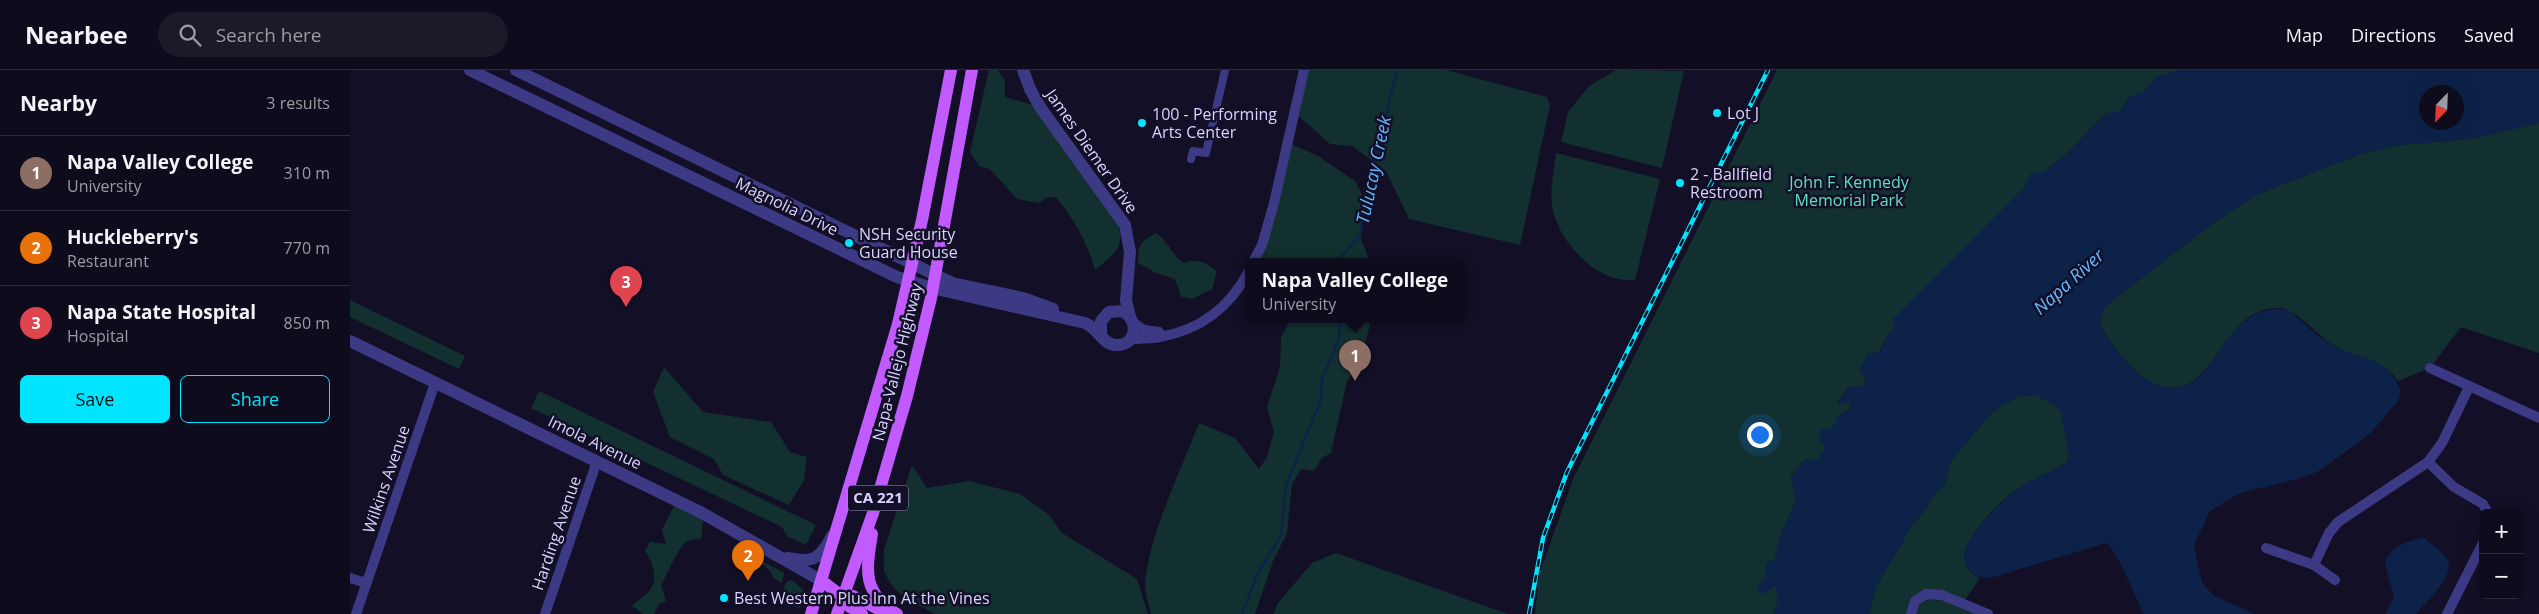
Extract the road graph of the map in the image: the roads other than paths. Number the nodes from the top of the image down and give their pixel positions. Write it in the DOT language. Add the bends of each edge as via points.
graph roads {
  1 [pos="470,70"];
  2 [pos="516,70"];
  3 [pos="951,70"];
  4 [pos="972,70"];
  5 [pos="1023,70"];
  6 [pos="1225,70"];
  7 [pos="1304,70"];
  8 [pos="662,141"];
  9 [pos="683,151"];
  10 [pos="653,159"];
  11 [pos="1191,159"];
  12 [pos="674,169"];
  13 [pos="866,241"];
  14 [pos="858,258"];
  15 [pos="1255,258"];
  16 [pos="911,264"];
  17 [pos="935,274"];
  18 [pos="1245,277"];
  19 [pos="908,280"];
  20 [pos="1127,282"];
  21 [pos="932,288"];
  22 [pos="1107,314"];
  23 [pos="1132,320"];
  24 [pos="1174,333"];
  25 [pos="1101,336"];
  26 [pos="1129,340"];
  27 [pos="350,341"];
  28 [pos="2430,368"];
  29 [pos="435,383"];
  30 [pos="2469,387"];
  31 [pos="2539,418"];
  32 [pos="597,461"];
  33 [pos="2428,462"];
  34 [pos="879,494"];
  35 [pos="2486,509"];
  36 [pos="843,511"];
  37 [pos="2266,548"];
  38 [pos="2479,551"];
  39 [pos="777,556"];
  40 [pos="2314,565"];
  41 [pos="350,578"];
  42 [pos="2335,580"];
  43 [pos="822,581"];
  44 [pos="366,583"];
  45 [pos="843,597"];
  46 [pos="356,614"];
  47 [pos="545,614"];
  48 [pos="811,614"];
  49 [pos="837,614"];
  50 [pos="862,614"];
  51 [pos="888,614"];
  52 [pos="897,614"];
  53 [pos="1911,614"];
  54 [pos="1988,614"];
  55 [pos="2447,614"];
  1 -- 10 [label="street, Magnolia Drive"];
  2 -- 8 [label="street, Magnolia Drive"];
  3 -- 16 [label="main road, Napa-Vallejo Highway / CA 221"];
  4 -- 17 [label="main road, Napa-Vallejo Highway / CA 221"];
  5 -- 20 [label="street, James Diemer Drive" via="1040,107 1124,225 1131,256"];
  6 -- 11 [label="street" via="1206,153 1194,151"];
  7 -- 15 [label="street" via="1274,203"];
  8 -- 9 [label="street, Magnolia Drive"];
  8 -- 10 [label="street"];
  9 -- 12 [label="street"];
  9 -- 13 [label="street, Magnolia Drive"];
  10 -- 12 [label="street, Magnolia Drive"];
  12 -- 14 [label="street, Magnolia Drive"];
  13 -- 14 [label="street"];
  13 -- 16 [label="street, Magnolia Drive"];
  14 -- 19 [label="street, Magnolia Drive"];
  16 -- 17 [label="street, Magnolia Drive"];
  16 -- 19 [label="main road, Napa-Vallejo Highway / CA 221"];
  17 -- 21 [label="main road, Napa-Vallejo Highway / CA 221"];
  17 -- 22 [label="street, Magnolia Drive" via="952,283 1023,298 1074,314 1092,318"];
  18 -- 24 [label="street" via="1215,314 1192,328"];
  19 -- 21 [label="street, Magnolia Drive"];
  19 -- 36 [label="main road, Napa-Vallejo Highway / CA 221"];
  20 -- 22 [label="street, James Diemer Drive" via="1121,299"];
  20 -- 23 [label="street, James Diemer Drive" via="1126,300"];
  21 -- 25 [label="street, Magnolia Drive" via="1084,323 1095,328"];
  21 -- 34 [label="main road, Napa-Vallejo Highway / CA 221" via="901,419"];
  22 -- 23 [label="street, Magnolia Drive" via="1122,311"];
  22 -- 25 [label="street" via="1099,327"];
  23 -- 24 [label="street" via="1149,331"];
  23 -- 26 [label="street" via="1134,332"];
  24 -- 26 [label="street"];
  25 -- 26 [label="street, Magnolia Drive" via="1114,345"];
  27 -- 29 [label="street, Imola Avenue"];
  28 -- 30 [label="street"];
  29 -- 32 [label="street, Imola Avenue"];
  29 -- 44 [label="street, Wilkins Avenue"];
  30 -- 31 [label="street"];
  30 -- 33 [label="street" via="2442,443"];
  32 -- 39 [label="street, Imola Avenue" via="702,513"];
  32 -- 47 [label="street, Harding Avenue"];
  33 -- 35 [label="street" via="2454,487 2483,504"];
  33 -- 40 [label="street" via="2338,522 2328,533"];
  34 -- 45 [label="main road, Napa-Vallejo Highway / CA 221"];
  34 -- 52 [label="main road" via="868,558 868,581 876,597"];
  36 -- 39 [label="street" via="818,557 806,561"];
  36 -- 43 [label="main road, Napa-Vallejo Highway / CA 221"];
  37 -- 40 [label="street"];
  38 -- 55 [label="street"];
  39 -- 43 [label="street, Imola Avenue"];
  40 -- 42 [label="street"];
  41 -- 44 [label="street"];
  43 -- 45 [label="main road"];
  43 -- 48 [label="main road, Napa-Vallejo Highway"];
  44 -- 46 [label="street, Wilkins Avenue"];
  45 -- 49 [label="main road, CA 221"];
  45 -- 50 [label="main road" via="850,607"];
  45 -- 51 [label="main road" via="853,596"];
  53 -- 54 [label="street" via="1915,602 1926,594 1942,595"];
}
